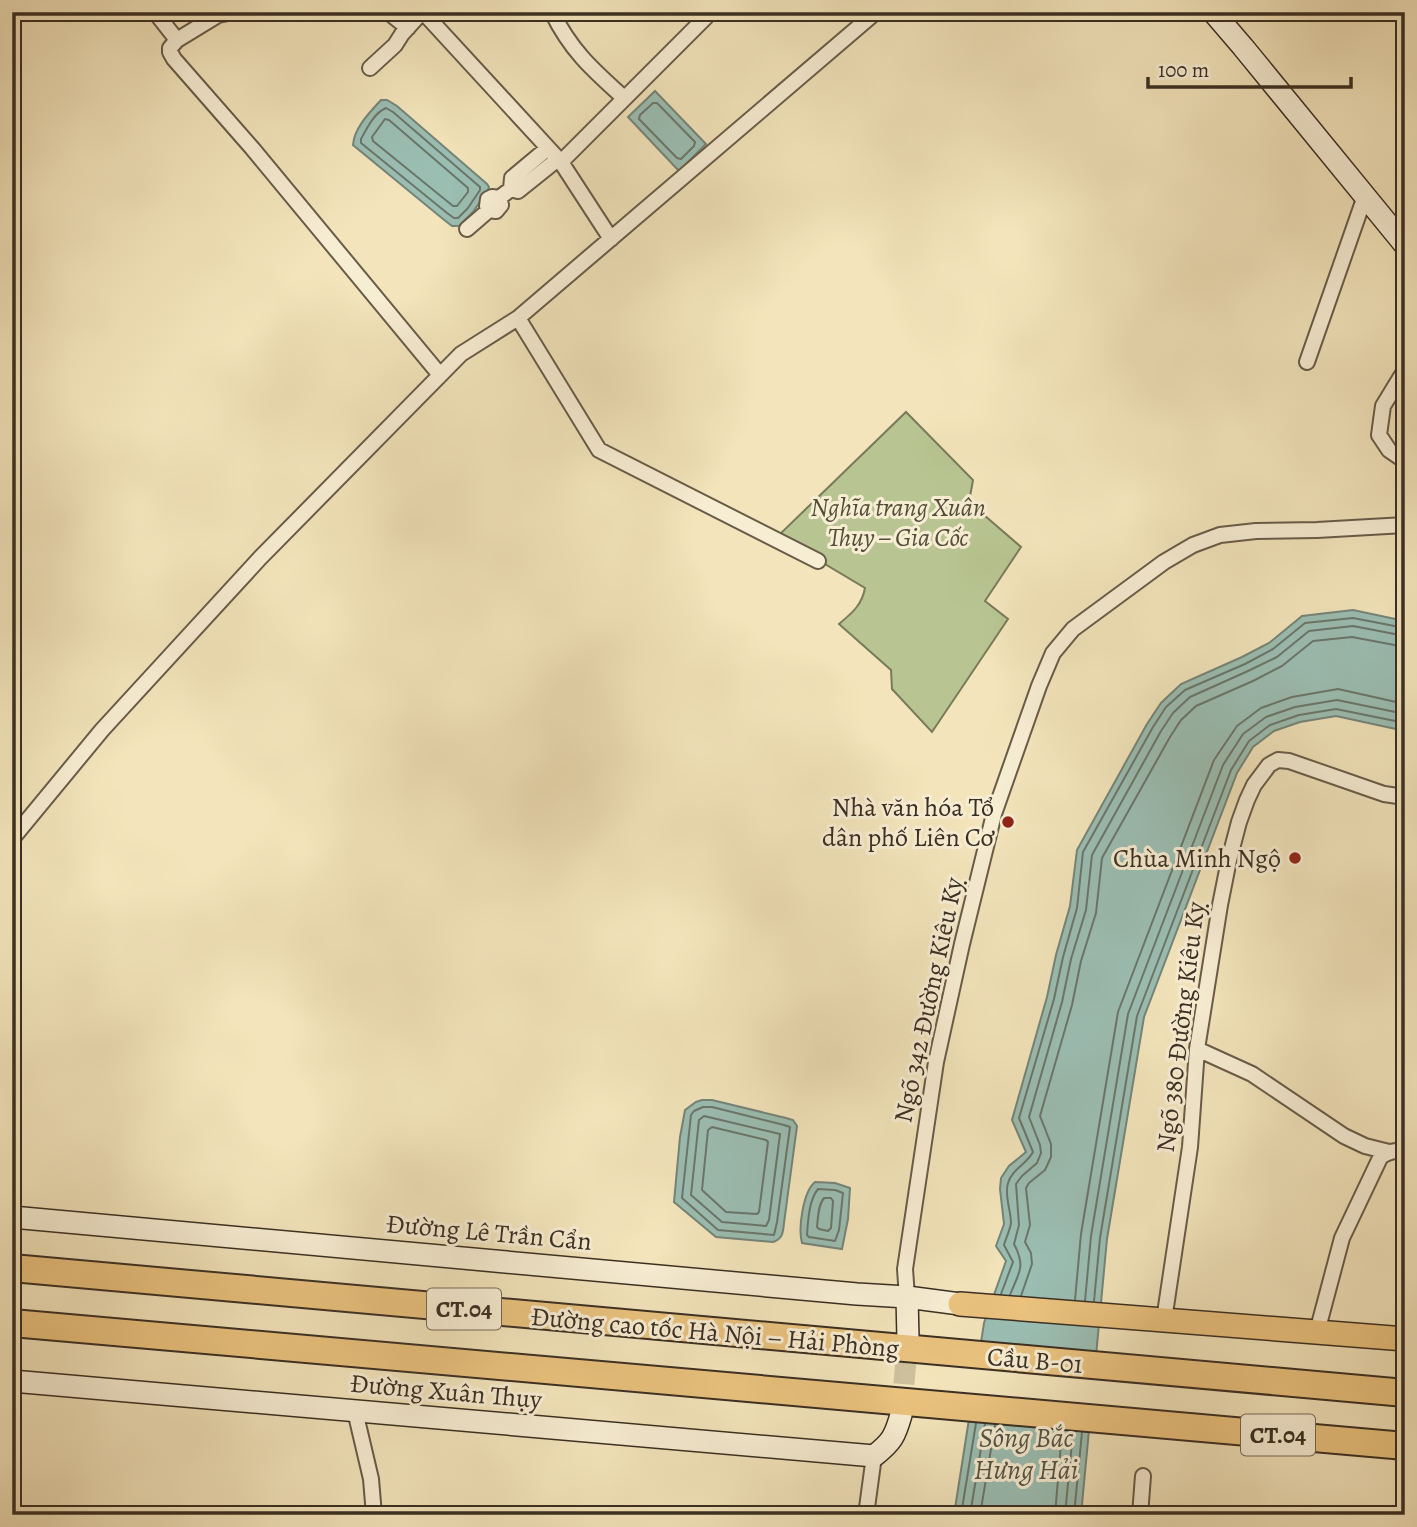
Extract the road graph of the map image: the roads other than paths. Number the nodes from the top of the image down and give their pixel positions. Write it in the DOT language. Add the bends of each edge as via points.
graph roads {
  1 [pos="155,12"];
  2 [pos="233,12"];
  3 [pos="388,12"];
  4 [pos="423,12"];
  5 [pos="552,12"];
  6 [pos="708,12"];
  7 [pos="876,12"];
  8 [pos="1213,12"];
  9 [pos="408,28"];
  10 [pos="177,40"];
  11 [pos="370,68"];
  12 [pos="624,98"];
  13 [pos="555,156"];
  14 [pos="1365,196"];
  15 [pos="467,229"];
  16 [pos="611,239"];
  17 [pos="1405,245"];
  18 [pos="519,318"];
  19 [pos="1307,362"];
  20 [pos="1405,370"];
  21 [pos="440,375"];
  22 [pos="1405,461"];
  23 [pos="1405,525"];
  24 [pos="818,561"];
  25 [pos="1405,797"];
  26 [pos="12,839"];
  27 [pos="1197,1049"];
  28 [pos="1400,1150"];
  29 [pos="12,1217"];
  30 [pos="12,1268"];
  31 [pos="907,1297"];
  32 [pos="960,1304"];
  33 [pos="1154,1320"];
  34 [pos="16,1323"];
  35 [pos="1317,1332"];
  36 [pos="1405,1339"];
  37 [pos="912,1344"];
  38 [pos="12,1381"];
  39 [pos="1405,1393"];
  40 [pos="906,1408"];
  41 [pos="355,1411"];
  42 [pos="1405,1446"];
  43 [pos="874,1456"];
  44 [pos="1143,1476"];
  45 [pos="374,1515"];
  46 [pos="866,1515"];
  47 [pos="1140,1515"];
  1 -- 10 [label="street"];
  2 -- 10 [label="street" via="218,15"];
  3 -- 9 [label="street"];
  4 -- 9 [label="street"];
  4 -- 13 [label="street"];
  5 -- 12 [label="street" via="581,58"];
  6 -- 12 [label="street"];
  7 -- 16 [label="street"];
  8 -- 14 [label="main road"];
  9 -- 11 [label="street"];
  10 -- 21 [label="street" via="170,48 174,59"];
  12 -- 13 [label="street"];
  13 -- 15 [label="street"];
  13 -- 16 [label="street"];
  14 -- 17 [label="main road"];
  14 -- 19 [label="street"];
  16 -- 18 [label="street"];
  18 -- 21 [label="street" via="460,354"];
  18 -- 24 [label="street" via="599,450"];
  20 -- 22 [label="street" via="1383,406 1379,435 1389,450"];
  21 -- 26 [label="street" via="251,568 102,730"];
  23 -- 31 [label="street, Ngõ 342 Đường Kiêu Kỵ" via="1256,531 1194,544 1073,629 1053,653 995,814 962,944 936,1062 905,1269"];
  25 -- 27 [label="street, Ngõ 380 Đường Kiêu Kỵ" via="1289,761 1278,760 1261,774 1247,800 1229,860"];
  27 -- 28 [label="street" via="1252,1074 1344,1136 1365,1146"];
  27 -- 33 [label="street, Ngõ 380 Đường Kiêu Kỵ" via="1190,1147"];
  28 -- 35 [label="street" via="1380,1158 1346,1226"];
  29 -- 31 [label="main road, Đường Lê Trần Cẩn"];
  30 -- 37 [label="highway, Đường cao tốc Hà Nội – Hải Phòng / CT.04"];
  31 -- 32 [label="main road, Đường Lê Trần Cẩn"];
  31 -- 37 [label="main road"];
  32 -- 33 [label="main road"];
  33 -- 35 [label="main road"];
  34 -- 40 [label="highway, Đường cao tốc Hà Nội – Hải Phòng / CT.04"];
  35 -- 36 [label="main road"];
  37 -- 39 [label="highway, Cầu B-01 / CT.04"];
  38 -- 41 [label="main road, Đường Xuân Thụy"];
  40 -- 42 [label="highway, Cầu B-01 / CT.04"];
  40 -- 43 [label="main road" via="889,1445"];
  41 -- 43 [label="main road, Đường Xuân Thụy"];
  41 -- 45 [label="street" via="371,1479"];
  43 -- 46 [label="street"];
  44 -- 47 [label="street"];
}
